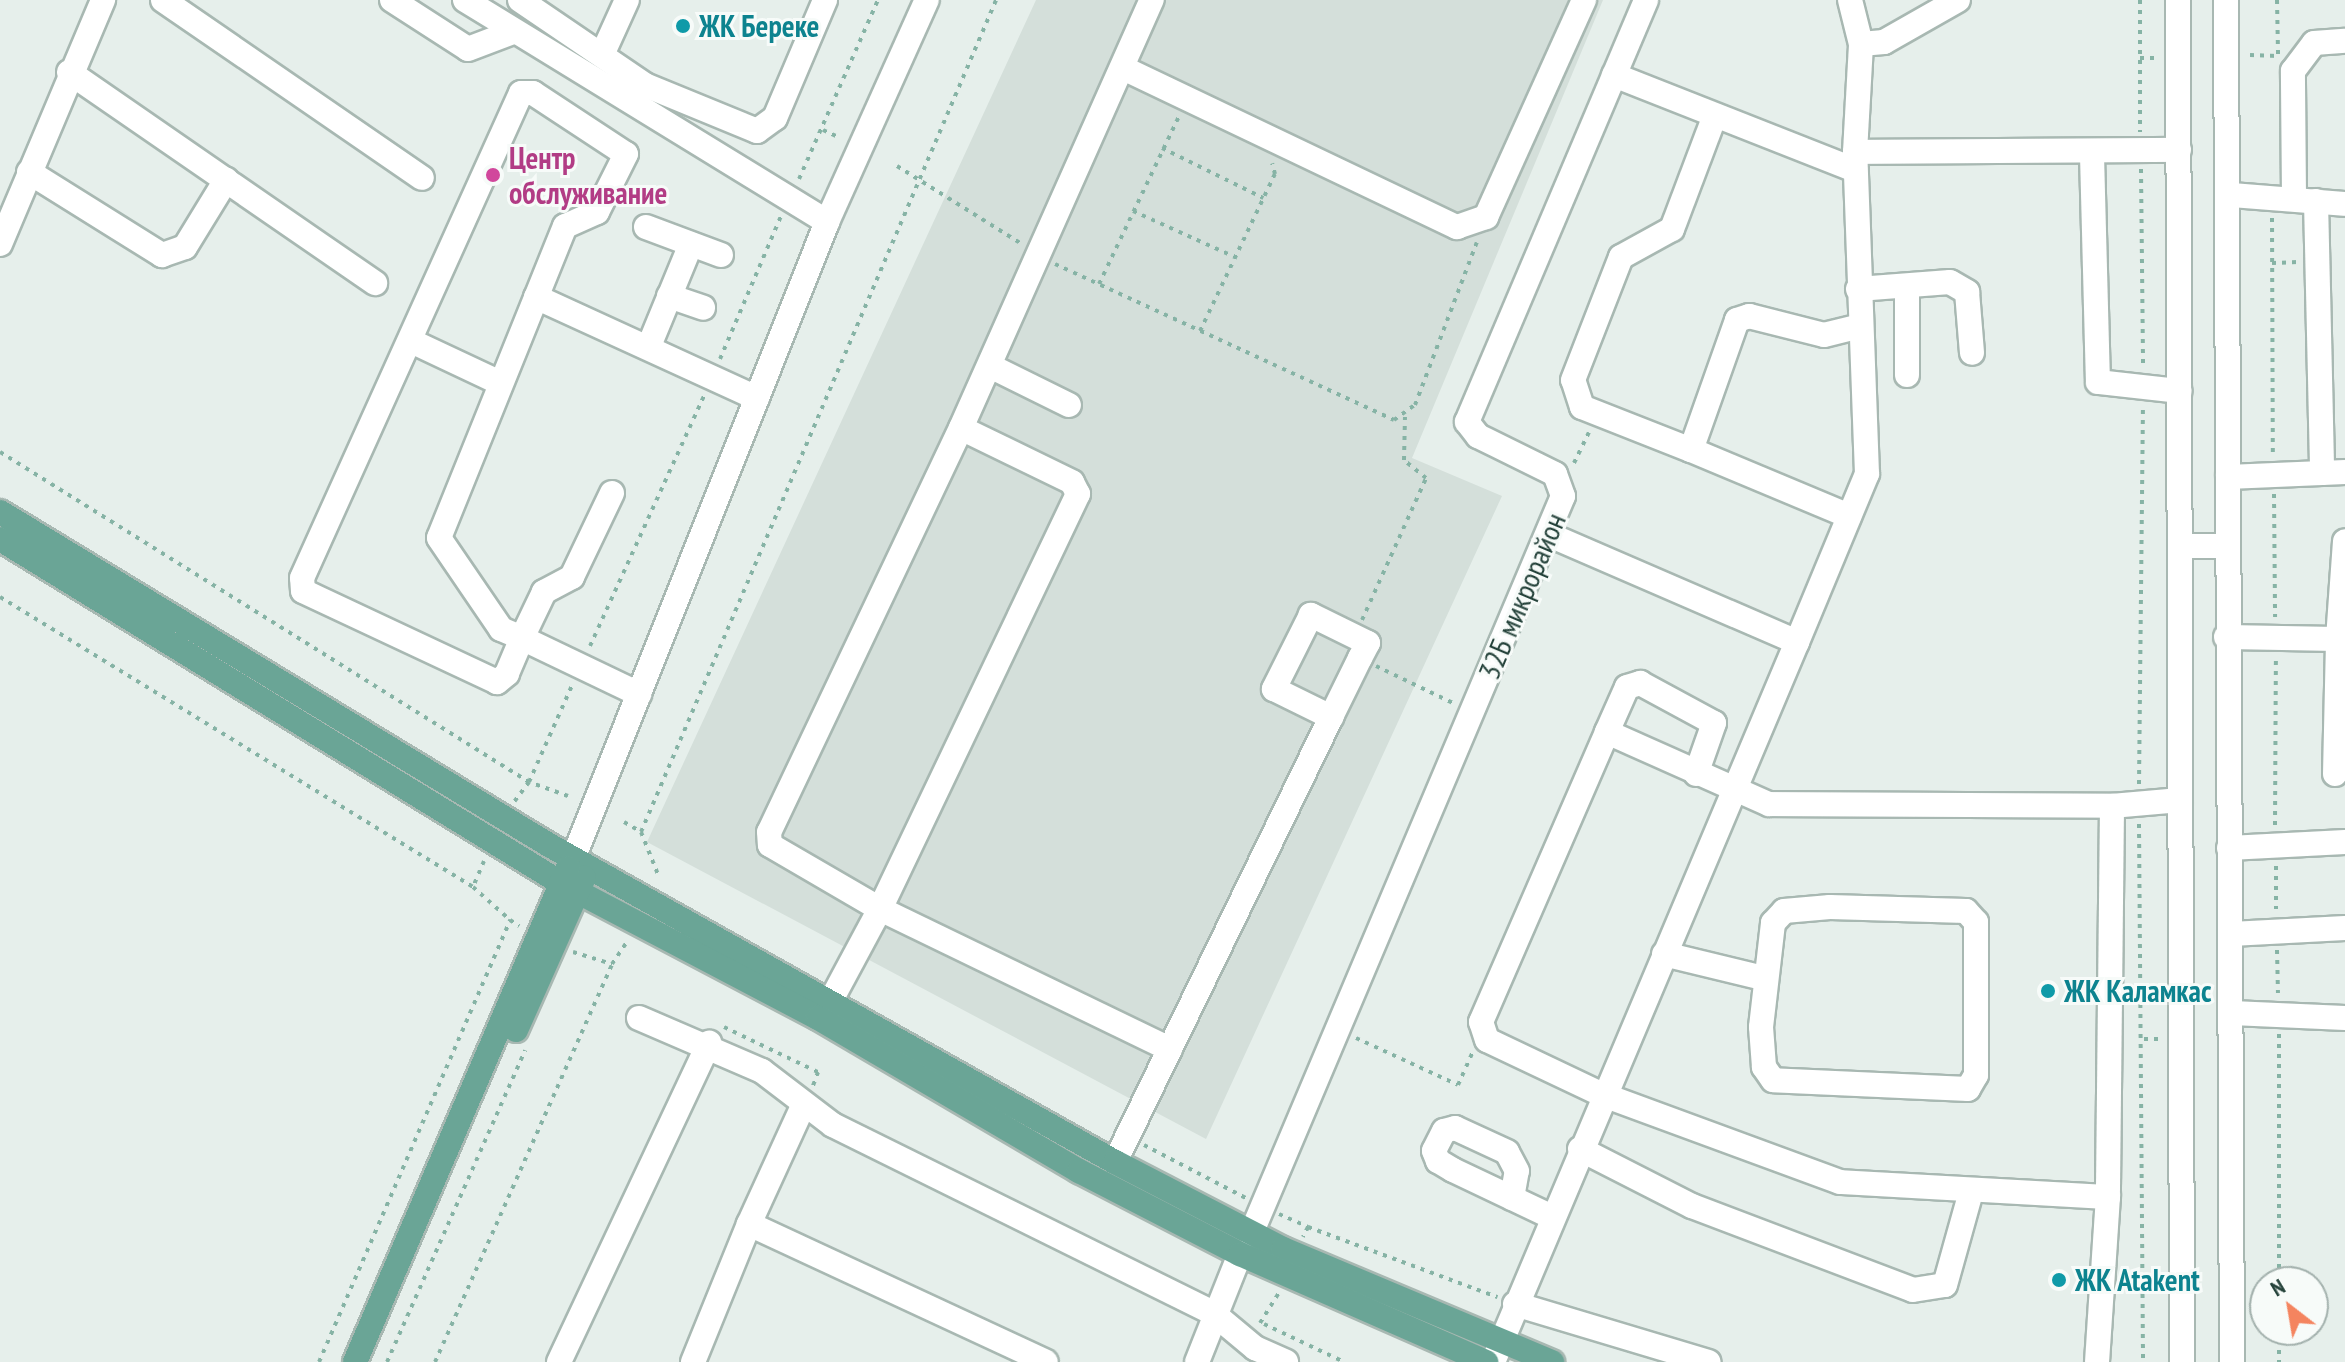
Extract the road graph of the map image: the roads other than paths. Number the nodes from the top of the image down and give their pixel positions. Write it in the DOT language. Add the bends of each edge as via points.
graph roads {
  1 [pos="103,0"];
  2 [pos="163,0"];
  3 [pos="392,0"];
  4 [pos="465,0"];
  5 [pos="520,0"];
  6 [pos="627,0"];
  7 [pos="825,0"];
  8 [pos="927,0"];
  9 [pos="1152,0"];
  10 [pos="1584,0"];
  11 [pos="1646,0"];
  12 [pos="1850,0"];
  13 [pos="1958,0"];
  14 [pos="2178,0"];
  15 [pos="2226,0"];
  16 [pos="556,10"];
  17 [pos="513,32"];
  18 [pos="2345,41"];
  19 [pos="1861,44"];
  20 [pos="602,55"];
  21 [pos="1123,68"];
  22 [pos="69,72"];
  23 [pos="1614,75"];
  24 [pos="1714,118"];
  25 [pos="2179,150"];
  26 [pos="2092,155"];
  27 [pos="1855,161"];
  28 [pos="29,172"];
  29 [pos="422,178"];
  30 [pos="226,180"];
  31 [pos="2231,195"];
  32 [pos="2305,199"];
  33 [pos="2345,204"];
  34 [pos="827,222"];
  35 [pos="646,227"];
  36 [pos="0,244"];
  37 [pos="691,244"];
  38 [pos="721,255"];
  39 [pos="375,283"];
  40 [pos="1907,286"];
  41 [pos="1858,289"];
  42 [pos="669,296"];
  43 [pos="536,297"];
  44 [pos="703,308"];
  45 [pos="1859,326"];
  46 [pos="411,341"];
  47 [pos="649,346"];
  48 [pos="1972,353"];
  49 [pos="990,366"];
  50 [pos="1907,375"];
  51 [pos="498,382"];
  52 [pos="2180,391"];
  53 [pos="757,398"];
  54 [pos="1069,405"];
  55 [pos="961,428"];
  56 [pos="1691,450"];
  57 [pos="2333,473"];
  58 [pos="2228,477"];
  59 [pos="612,493"];
  60 [pos="0,512"];
  61 [pos="1849,516"];
  62 [pos="1550,535"];
  63 [pos="0,539"];
  64 [pos="2345,541"];
  65 [pos="2180,546"];
  66 [pos="2227,546"];
  67 [pos="2226,637"];
  68 [pos="522,638"];
  69 [pos="2342,639"];
  70 [pos="1797,642"];
  71 [pos="639,694"];
  72 [pos="1331,717"];
  73 [pos="1607,732"];
  74 [pos="1696,774"];
  75 [pos="2335,774"];
  76 [pos="1733,792"];
  77 [pos="2180,800"];
  78 [pos="2112,806"];
  79 [pos="2345,842"];
  80 [pos="2229,848"];
  81 [pos="581,863"];
  82 [pos="570,887"];
  83 [pos="880,909"];
  84 [pos="2345,928"];
  85 [pos="2231,934"];
  86 [pos="1664,954"];
  87 [pos="1763,978"];
  88 [pos="829,1004"];
  89 [pos="2232,1013"];
  90 [pos="639,1018"];
  91 [pos="2345,1018"];
  92 [pos="709,1043"];
  93 [pos="1170,1049"];
  94 [pos="1603,1095"];
  95 [pos="802,1108"];
  96 [pos="1580,1149"];
  97 [pos="1115,1162"];
  98 [pos="1971,1192"];
  99 [pos="2108,1197"];
  100 [pos="1512,1198"];
  101 [pos="1552,1217"];
  102 [pos="749,1224"];
  103 [pos="1245,1244"];
  104 [pos="1515,1304"];
  105 [pos="1213,1313"];
  106 [pos="1497,1352"];
  107 [pos="355,1362"];
  108 [pos="370,1362"];
  109 [pos="559,1362"];
  110 [pos="693,1362"];
  111 [pos="1046,1362"];
  112 [pos="1197,1362"];
  113 [pos="1286,1362"];
  114 [pos="1486,1362"];
  115 [pos="1552,1362"];
  116 [pos="1708,1362"];
  117 [pos="2097,1362"];
  118 [pos="2182,1362"];
  119 [pos="2232,1362"];
  1 -- 22 [label="street"];
  2 -- 29 [label="street"];
  3 -- 17 [label="street" via="468,49"];
  4 -- 17 [label="street"];
  5 -- 16 [label="street"];
  6 -- 20 [label="street"];
  7 -- 20 [label="street" via="775,118 757,131 645,85"];
  8 -- 34 [label="street"];
  9 -- 21 [label="street"];
  10 -- 21 [label="street" via="1486,217 1457,227"];
  11 -- 23 [label="street, 32Б микрорайон"];
  12 -- 19 [label="street"];
  13 -- 19 [label="street" via="1884,42"];
  14 -- 25 [label="street"];
  15 -- 31 [label="street"];
  16 -- 20 [label="street"];
  17 -- 34 [label="street"];
  18 -- 32 [label="street" via="2314,43 2293,71"];
  19 -- 27 [label="street"];
  21 -- 49 [label="street"];
  22 -- 28 [label="street"];
  22 -- 30 [label="street"];
  23 -- 24 [label="street"];
  23 -- 62 [label="street, 32Б микрорайон" via="1467,422 1478,436 1555,474 1562,489"];
  24 -- 27 [label="street"];
  24 -- 56 [label="street" via="1672,229 1621,257 1574,368 1574,394 1597,415"];
  25 -- 26 [label="street"];
  25 -- 52 [label="street"];
  26 -- 27 [label="street"];
  26 -- 52 [label="street" via="2095,373 2104,388"];
  27 -- 41 [label="street"];
  28 -- 30 [label="street" via="162,255 185,247"];
  28 -- 36 [label="street"];
  30 -- 39 [label="street"];
  31 -- 32 [label="street"];
  31 -- 58 [label="street"];
  32 -- 33 [label="street"];
  32 -- 57 [label="street"];
  34 -- 53 [label="street"];
  35 -- 37 [label="street"];
  37 -- 38 [label="street"];
  37 -- 42 [label="street"];
  40 -- 41 [label="street"];
  40 -- 48 [label="street" via="1950,282 1967,292"];
  40 -- 50 [label="street"];
  41 -- 45 [label="street"];
  42 -- 44 [label="street"];
  42 -- 47 [label="street"];
  43 -- 46 [label="street" via="565,226 600,209 626,154 533,93 521,93"];
  43 -- 47 [label="street"];
  43 -- 51 [label="street"];
  45 -- 56 [label="street" via="1824,335 1737,320"];
  45 -- 61 [label="street" via="1867,474"];
  46 -- 51 [label="street"];
  46 -- 68 [label="street" via="302,578 303,591 486,683 507,674"];
  47 -- 53 [label="street"];
  49 -- 54 [label="street"];
  49 -- 55 [label="street"];
  51 -- 68 [label="street" via="439,538 501,629"];
  52 -- 65 [label="street"];
  53 -- 71 [label="street"];
  55 -- 83 [label="street" via="769,832 782,856"];
  55 -- 83 [label="street" via="1072,482 1078,494"];
  56 -- 61 [label="street"];
  57 -- 58 [label="street"];
  58 -- 66 [label="street"];
  59 -- 68 [label="street" via="572,577 544,592"];
  60 -- 81 [label="main road"];
  61 -- 70 [label="street"];
  62 -- 70 [label="street"];
  62 -- 103 [label="street, 32Б микрорайон"];
  63 -- 82 [label="main road"];
  64 -- 69 [label="street"];
  65 -- 66 [label="street"];
  65 -- 77 [label="street"];
  66 -- 67 [label="street"];
  67 -- 69 [label="street"];
  67 -- 80 [label="street"];
  68 -- 71 [label="street"];
  69 -- 75 [label="street"];
  70 -- 76 [label="street"];
  71 -- 81 [label="street"];
  72 -- 72 [label="street" via="1357,647 1311,615 1274,689"];
  72 -- 93 [label="street"];
  73 -- 74 [label="street"];
  73 -- 74 [label="street" via="1627,687 1640,683 1714,723"];
  73 -- 94 [label="street" via="1481,1033"];
  74 -- 76 [label="street"];
  76 -- 78 [label="street" via="1769,804"];
  76 -- 86 [label="street"];
  77 -- 78 [label="street"];
  77 -- 118 [label="street"];
  78 -- 99 [label="street"];
  79 -- 80 [label="street"];
  80 -- 85 [label="street"];
  81 -- 82 [label="main road"];
  81 -- 88 [label="main road"];
  82 -- 103 [label="main road"];
  82 -- 107 [label="main road" via="538,938"];
  82 -- 108 [label="main road"];
  83 -- 88 [label="street"];
  83 -- 93 [label="street"];
  84 -- 85 [label="street"];
  85 -- 89 [label="street"];
  86 -- 87 [label="street"];
  86 -- 94 [label="street"];
  87 -- 87 [label="street" via="1764,1067 1773,1080 1942,1091 1968,1089 1976,1075 1978,942 1976,922 1966,911 1784,911 1773,923"];
  88 -- 97 [label="main road"];
  89 -- 91 [label="street"];
  89 -- 119 [label="street"];
  90 -- 92 [label="street"];
  92 -- 95 [label="street" via="762,1071"];
  92 -- 109 [label="street"];
  93 -- 97 [label="street"];
  94 -- 96 [label="street"];
  94 -- 98 [label="street" via="1840,1182"];
  95 -- 102 [label="street"];
  95 -- 105 [label="street"];
  96 -- 98 [label="street" via="1692,1206 1913,1290 1945,1285"];
  96 -- 101 [label="street"];
  97 -- 103 [label="main road"];
  98 -- 99 [label="street"];
  99 -- 117 [label="street"];
  100 -- 101 [label="street"];
  101 -- 104 [label="street"];
  102 -- 110 [label="street"];
  102 -- 111 [label="street"];
  103 -- 105 [label="street, 32Б микрорайон"];
  103 -- 106 [label="main road" via="1294,1254"];
  103 -- 114 [label="main road"];
  104 -- 106 [label="street"];
  104 -- 116 [label="street"];
  105 -- 112 [label="street, 32Б микрорайон"];
  105 -- 113 [label="street" via="1255,1348"];
  106 -- 115 [label="main road"];
}
